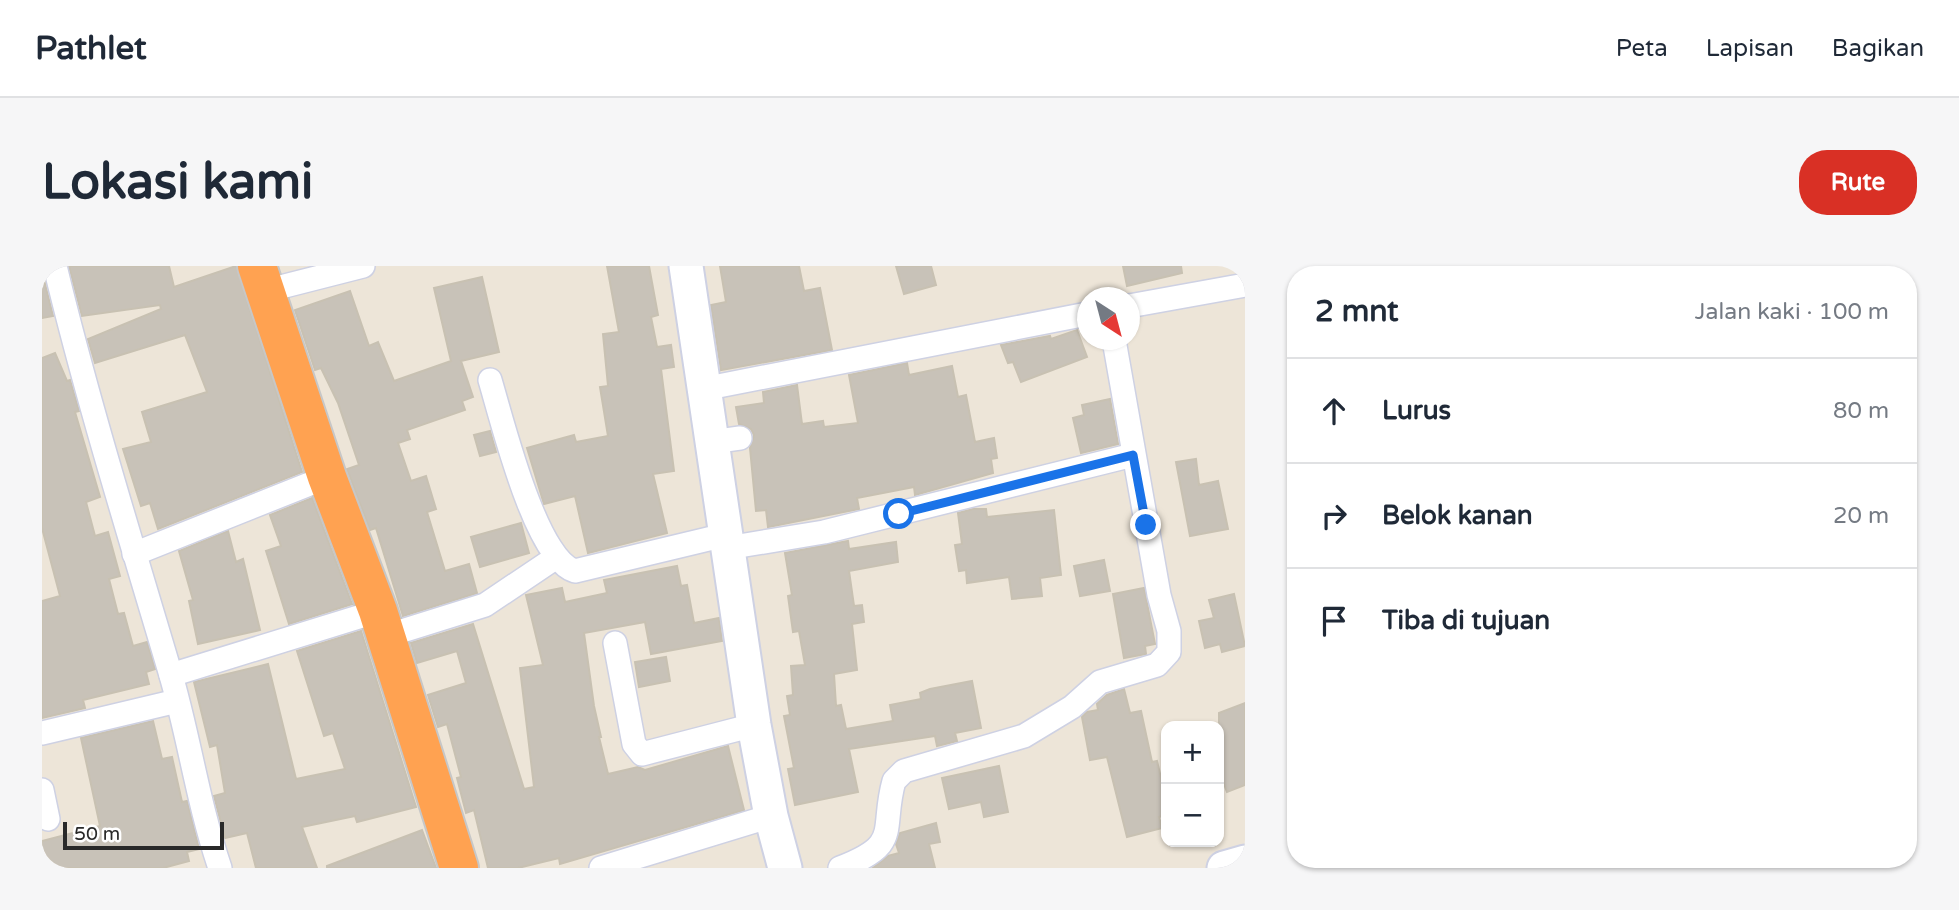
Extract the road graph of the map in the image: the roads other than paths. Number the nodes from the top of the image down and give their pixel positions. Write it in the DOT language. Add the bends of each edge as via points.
graph roads {
  1 [pos="55,266"];
  2 [pos="363,266"];
  3 [pos="686,266"];
  4 [pos="261,279"];
  5 [pos="1245,285"];
  6 [pos="1140,304"];
  7 [pos="1077,316"];
  8 [pos="1116,350"];
  9 [pos="490,380"];
  10 [pos="703,389"];
  11 [pos="1133,455"];
  12 [pos="327,477"];
  13 [pos="726,541"];
  14 [pos="134,554"];
  15 [pos="555,558"];
  16 [pos="382,624"];
  17 [pos="615,643"];
  18 [pos="171,675"];
  19 [pos="177,701"];
  20 [pos="754,725"];
  21 [pos="42,733"];
  22 [pos="42,790"];
  23 [pos="771,816"];
  24 [pos="48,819"];
  25 [pos="1245,862"];
  26 [pos="220,868"];
  27 [pos="459,868"];
  28 [pos="601,868"];
  29 [pos="785,868"];
  30 [pos="840,868"];
  31 [pos="1224,868"];
  1 -- 14 [label="street"];
  2 -- 4 [label="street"];
  3 -- 10 [label="street"];
  4 -- 12 [label="highway"];
  5 -- 6 [label="street"];
  7 -- 10 [label="street"];
  8 -- 11 [label="street"];
  9 -- 15 [label="street" via="526,496"];
  10 -- 13 [label="street" via="726,440"];
  11 -- 13 [label="street" via="837,529"];
  11 -- 30 [label="street" via="1169,631 1165,660 1100,682 1072,707 1024,736 904,771 894,780 884,840 862,860"];
  12 -- 14 [label="street"];
  12 -- 16 [label="highway"];
  13 -- 15 [label="street" via="575,571"];
  13 -- 20 [label="street"];
  14 -- 18 [label="street"];
  15 -- 16 [label="street" via="485,605"];
  16 -- 18 [label="street"];
  16 -- 27 [label="highway"];
  17 -- 20 [label="street" via="634,744 642,754"];
  18 -- 19 [label="street"];
  19 -- 21 [label="street"];
  19 -- 26 [label="street" via="206,828"];
  20 -- 23 [label="street"];
  22 -- 24 [label="street"];
  23 -- 28 [label="street"];
  23 -- 29 [label="street"];
  25 -- 31 [label="street"];
}
